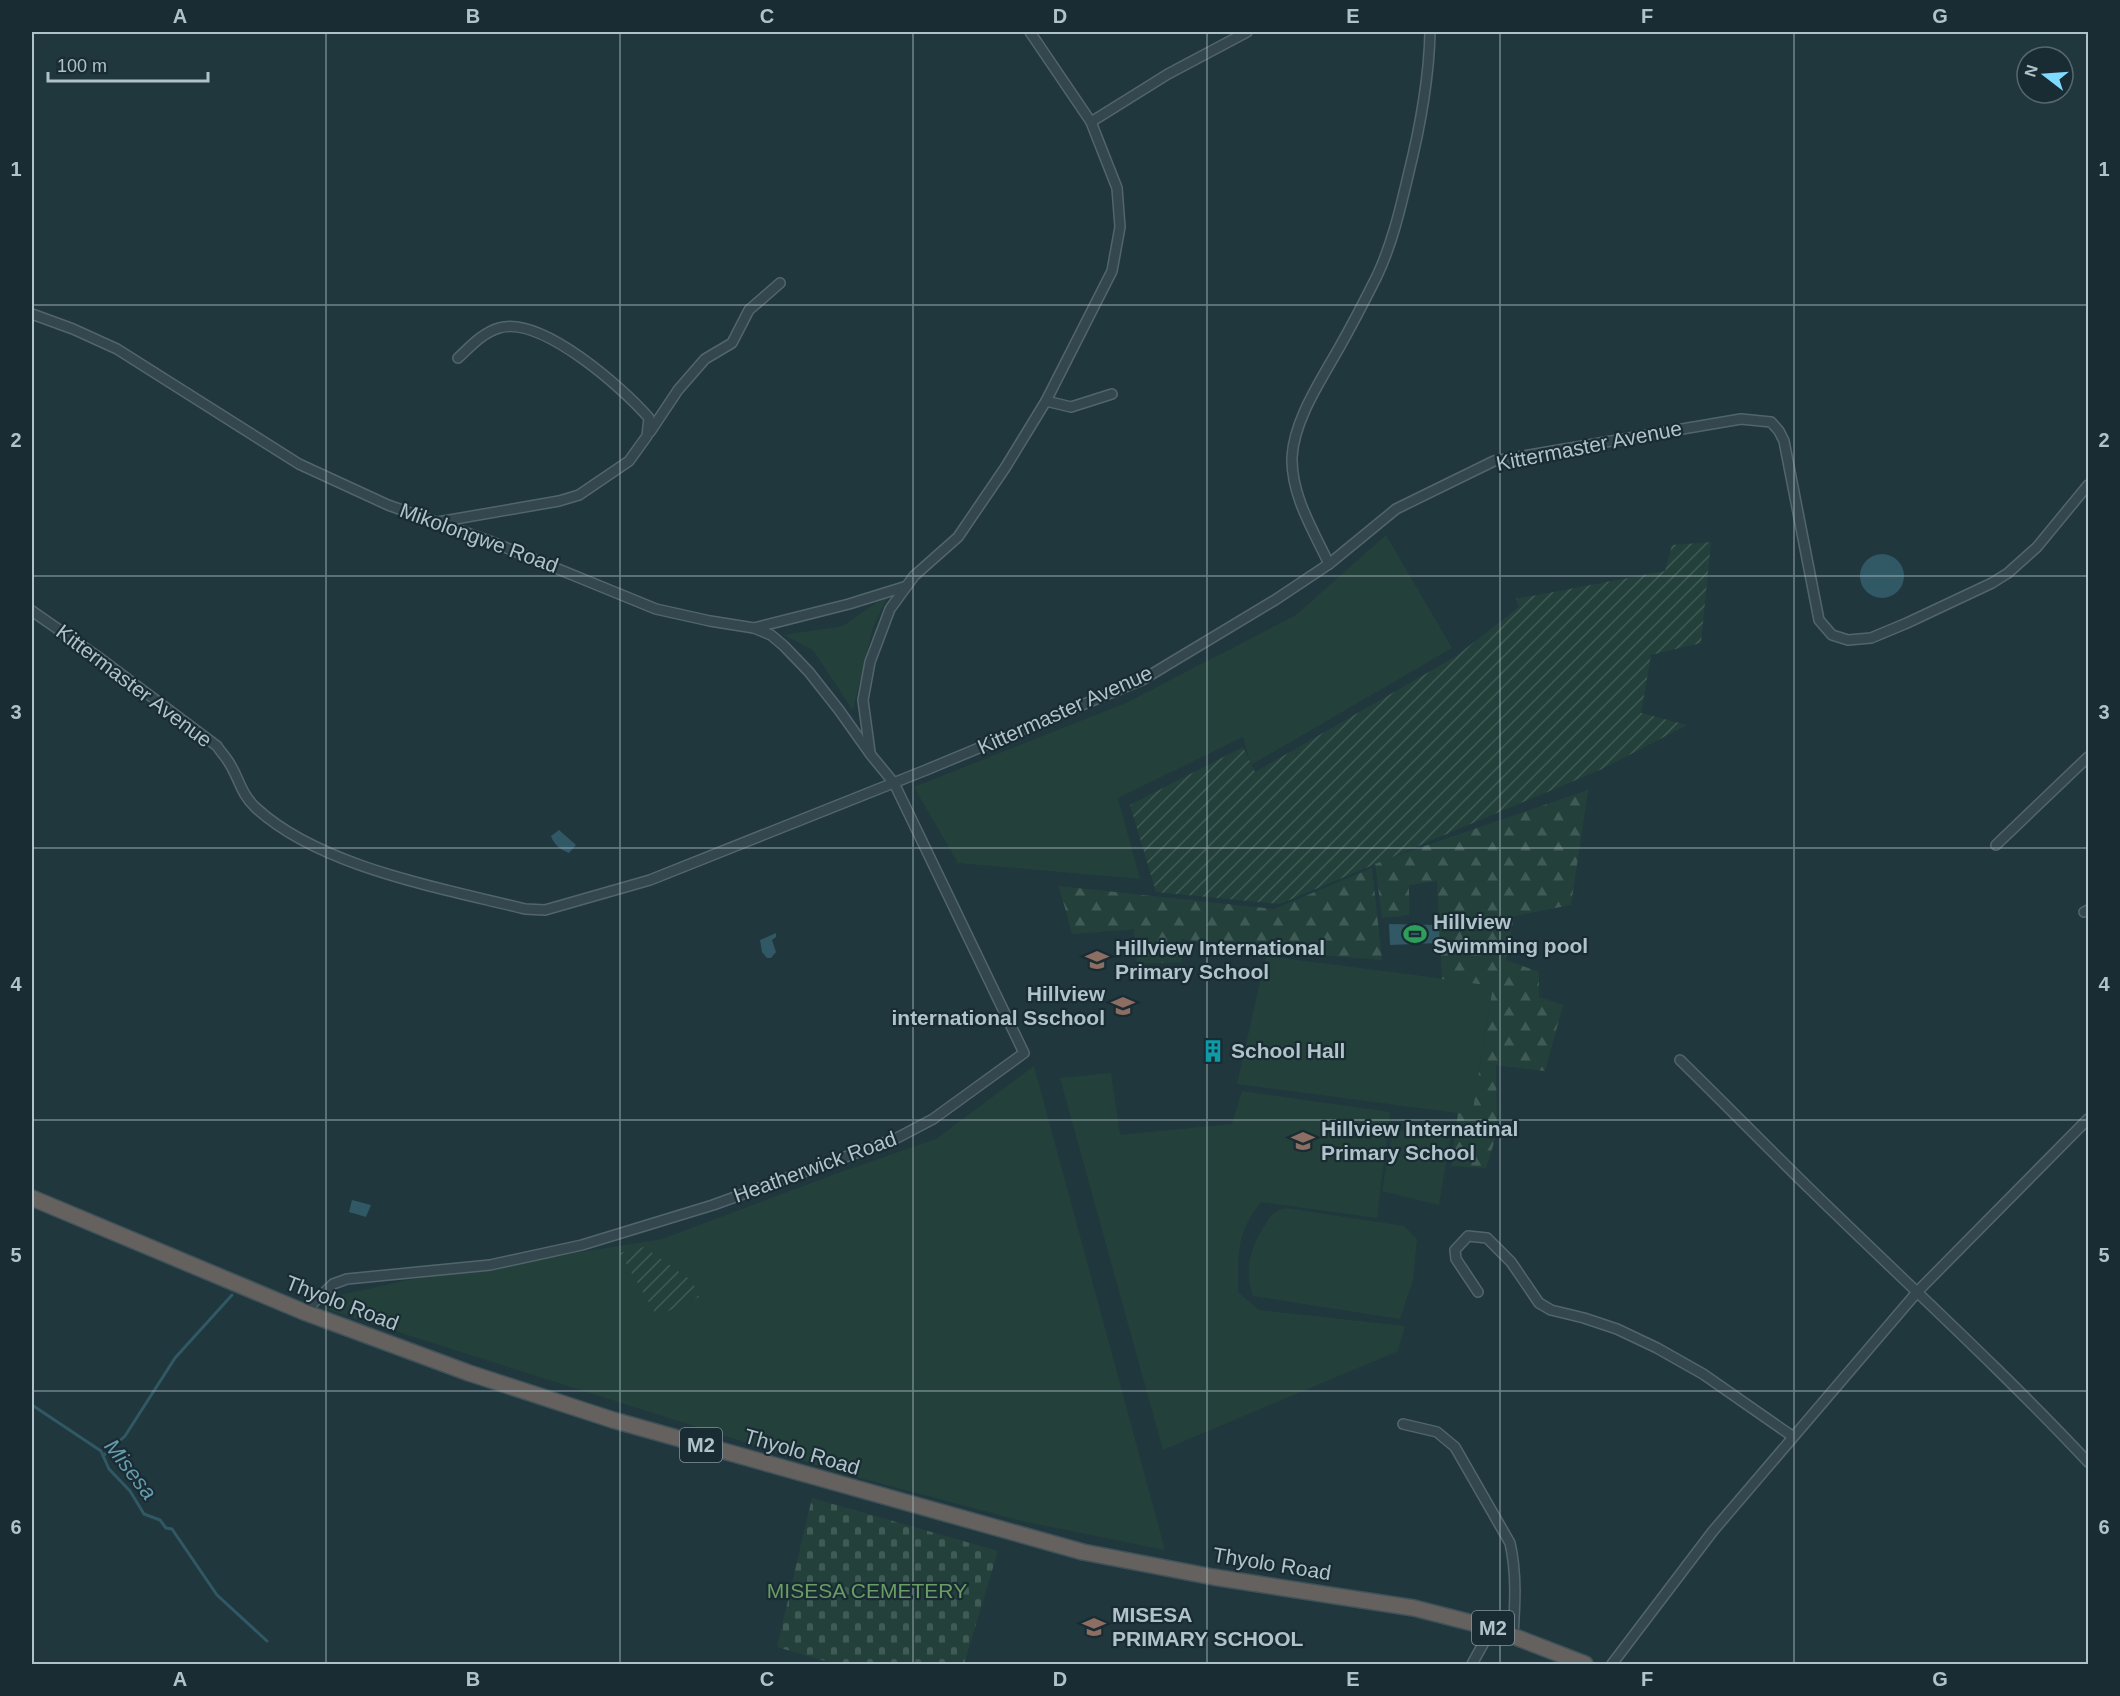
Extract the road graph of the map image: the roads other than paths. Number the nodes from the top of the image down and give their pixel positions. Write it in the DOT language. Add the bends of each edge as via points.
graph roads {
  1 [pos="1030,32"];
  2 [pos="1247,32"];
  3 [pos="1430,32"];
  4 [pos="1091,122"];
  5 [pos="780,283"];
  6 [pos="32,314"];
  7 [pos="458,358"];
  8 [pos="1112,394"];
  9 [pos="1046,401"];
  10 [pos="647,436"];
  11 [pos="2088,485"];
  12 [pos="437,522"];
  13 [pos="1329,564"];
  14 [pos="907,586"];
  15 [pos="32,611"];
  16 [pos="754,628"];
  17 [pos="871,755"];
  18 [pos="2088,757"];
  19 [pos="894,783"];
  20 [pos="1996,845"];
  21 [pos="1680,1060"];
  22 [pos="2088,1119"];
  23 [pos="32,1198"];
  24 [pos="1918,1291"];
  25 [pos="1478,1292"];
  26 [pos="304,1312"];
  27 [pos="1403,1424"];
  28 [pos="1792,1436"];
  29 [pos="2088,1462"];
  30 [pos="1492,1628"];
  31 [pos="1513,1636"];
  32 [pos="1472,1665"];
  33 [pos="1585,1665"];
  34 [pos="1612,1665"];
  1 -- 4 [label="street"];
  2 -- 4 [label="street" via="1168,74"];
  3 -- 13 [label="street" via="1422,118 1392,240 1315,390 1294,444 1293,473 1301,506"];
  4 -- 9 [label="street" via="1117,188 1120,227 1112,271"];
  5 -- 10 [label="street" via="749,310 732,343 705,359 678,390"];
  6 -- 12 [label="street, Mikolongwe Road" via="117,349 299,464 388,505"];
  7 -- 10 [label="street" via="482,336 498,328 511,326 536,332 565,345 633,399 649,418"];
  8 -- 9 [label="street" via="1071,407"];
  9 -- 14 [label="street" via="958,537"];
  10 -- 12 [label="street" via="629,461 579,495"];
  11 -- 13 [label="street, Kittermaster Avenue" via="2037,547 2008,573 1908,623 1858,640 1832,635 1819,620 1790,466 1779,432 1771,422 1741,419 1494,461 1396,509"];
  12 -- 16 [label="street, Mikolongwe Road" via="656,609"];
  13 -- 19 [label="street, Kittermaster Avenue" via="1142,680"];
  14 -- 16 [label="street"];
  14 -- 17 [label="street" via="890,609 870,662 863,700"];
  15 -- 19 [label="street, Kittermaster Avenue" via="217,746 248,800 305,842 396,876 525,909 545,910 650,880"];
  16 -- 17 [label="street, Mikolongwe Road" via="771,635 809,672"];
  17 -- 19 [label="street, Mikolongwe Road"];
  18 -- 20 [label="street"];
  19 -- 26 [label="street, Heatherwick Road" via="1024,1053 933,1119 895,1139 582,1245 490,1265 347,1279 333,1284"];
  21 -- 24 [label="street"];
  22 -- 24 [label="street"];
  23 -- 26 [label="highway, Thyolo Road / M2"];
  24 -- 28 [label="street"];
  24 -- 29 [label="street"];
  25 -- 28 [label="street" via="1456,1259 1455,1250 1468,1236 1487,1238 1511,1262 1539,1303 1617,1329 1657,1348 1703,1374"];
  26 -- 30 [label="highway, Thyolo Road / M2" via="469,1373 613,1420 1032,1539 1213,1577 1397,1605"];
  27 -- 31 [label="street" via="1437,1432 1455,1447 1509,1543 1516,1596"];
  28 -- 34 [label="street" via="1713,1531"];
  30 -- 31 [label="highway, Thyolo Road / M2"];
  30 -- 32 [label="street"];
  31 -- 33 [label="highway, Thyolo Road / M2"];
}
